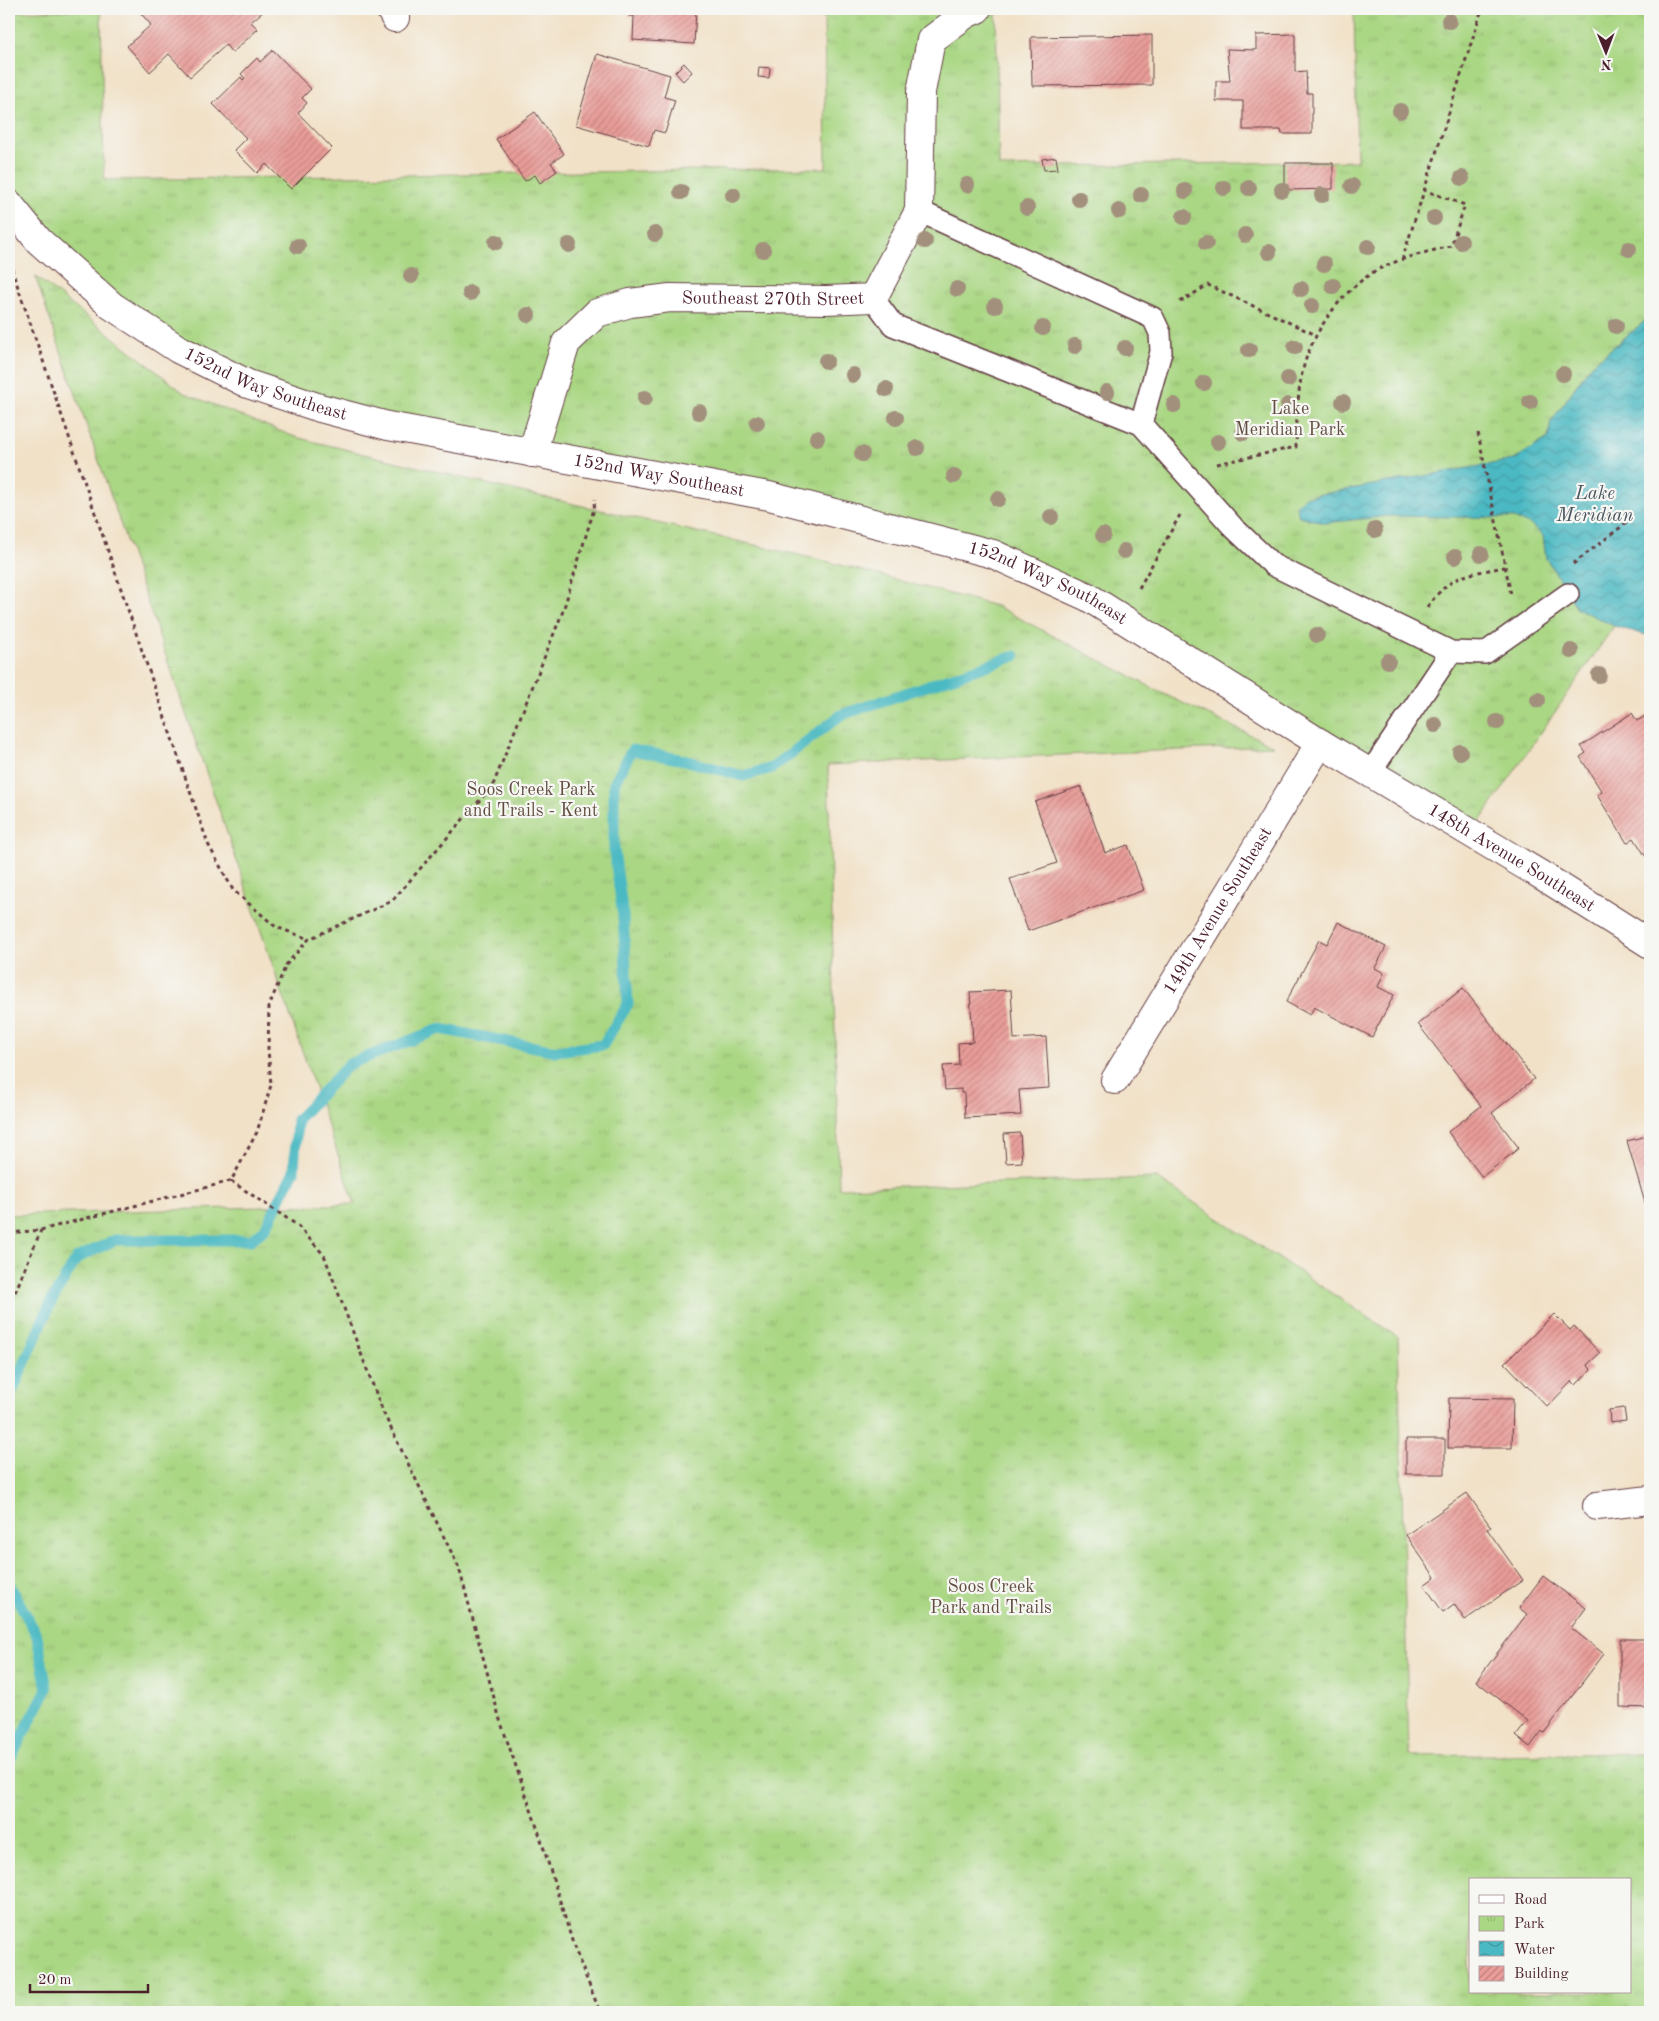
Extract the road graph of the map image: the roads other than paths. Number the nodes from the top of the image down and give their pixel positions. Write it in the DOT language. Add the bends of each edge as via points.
graph roads {
  1 [pos="978,9"];
  2 [pos="9,204"];
  3 [pos="919,211"];
  4 [pos="874,298"];
  5 [pos="1141,424"];
  6 [pos="532,453"];
  7 [pos="1568,594"];
  8 [pos="1451,652"];
  9 [pos="1320,743"];
  10 [pos="1370,773"];
  11 [pos="1650,944"];
  12 [pos="1115,1080"];
  13 [pos="1650,1500"];
  14 [pos="1597,1506"];
  1 -- 3 [label="street, Southeast 270th Street" via="931,40 921,92"];
  2 -- 6 [label="street, 152nd Way Southeast" via="39,241 112,306 178,349 248,384 388,426"];
  3 -- 4 [label="street, Southeast 270th Street"];
  3 -- 5 [label="lane" via="1154,318 1160,333 1161,352"];
  4 -- 5 [label="lane" via="893,325"];
  4 -- 6 [label="street, Southeast 270th Street" via="670,298 630,303 597,313 566,343"];
  5 -- 8 [label="lane" via="1233,527 1273,565"];
  6 -- 9 [label="street, 152nd Way Southeast" via="769,496 993,554 1088,598"];
  7 -- 8 [label="lane" via="1485,653"];
  8 -- 10 [label="lane"];
  9 -- 10 [label="street, 148th Avenue Southeast"];
  9 -- 12 [label="street, 149th Avenue Southeast"];
  10 -- 11 [label="street, 148th Avenue Southeast"];
  13 -- 14 [label="street"];
}
